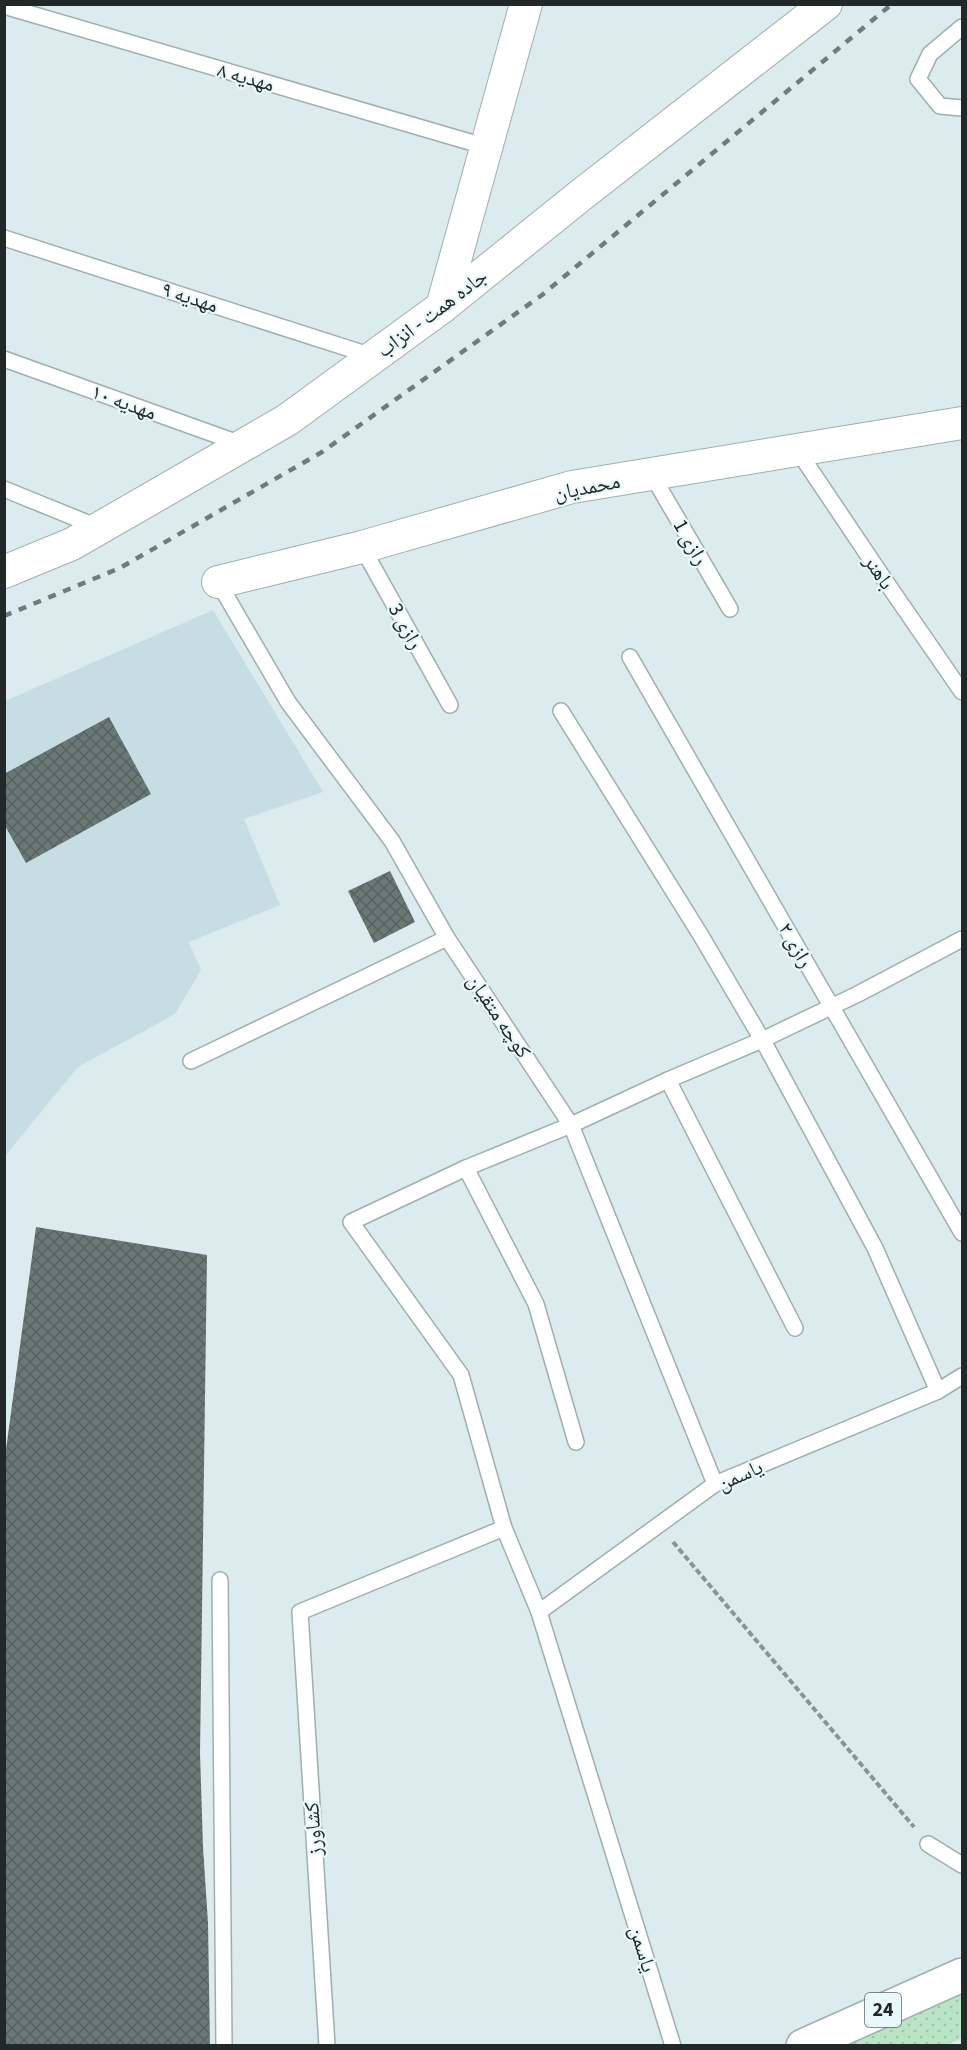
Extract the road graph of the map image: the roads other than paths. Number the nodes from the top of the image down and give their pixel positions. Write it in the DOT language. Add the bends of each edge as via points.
graph roads {
  1 [pos="526,4"];
  2 [pos="826,4"];
  3 [pos="4,6"];
  4 [pos="963,27"];
  5 [pos="963,108"];
  6 [pos="487,147"];
  7 [pos="4,238"];
  8 [pos="442,307"];
  9 [pos="375,357"];
  10 [pos="4,359"];
  11 [pos="963,423"];
  12 [pos="244,445"];
  13 [pos="798,451"];
  14 [pos="652,475"];
  15 [pos="4,489"];
  16 [pos="100,528"];
  17 [pos="362,547"];
  18 [pos="4,572"];
  19 [pos="218,582"];
  20 [pos="730,609"];
  21 [pos="630,657"];
  22 [pos="963,692"];
  23 [pos="450,705"];
  24 [pos="561,711"];
  25 [pos="447,938"];
  26 [pos="963,939"];
  27 [pos="831,1006"];
  28 [pos="762,1040"];
  29 [pos="191,1061"];
  30 [pos="668,1080"];
  31 [pos="572,1125"];
  32 [pos="466,1168"];
  33 [pos="963,1233"];
  34 [pos="795,1328"];
  35 [pos="963,1376"];
  36 [pos="938,1390"];
  37 [pos="576,1442"];
  38 [pos="715,1484"];
  39 [pos="504,1528"];
  40 [pos="220,1580"];
  41 [pos="539,1612"];
  42 [pos="928,1844"];
  43 [pos="963,1865"];
  44 [pos="963,1975"];
  45 [pos="224,2046"];
  46 [pos="327,2046"];
  47 [pos="673,2046"];
  48 [pos="803,2046"];
  1 -- 6 [label="street"];
  2 -- 8 [label="street, جاده همت - انزاب"];
  3 -- 6 [label="lane, مهدیه ۸"];
  4 -- 5 [label="lane" via="930,54 918,79 940,106"];
  6 -- 8 [label="street"];
  7 -- 9 [label="lane, مهدیه ۹"];
  8 -- 9 [label="street, جاده همت - انزاب"];
  9 -- 12 [label="street, جاده همت - انزاب" via="287,420"];
  10 -- 12 [label="lane, مهدیه ۱۰"];
  11 -- 13 [label="street, محمدیان"];
  12 -- 16 [label="street, جاده همت - انزاب"];
  13 -- 14 [label="street, محمدیان"];
  13 -- 22 [label="lane, باهنر"];
  14 -- 17 [label="street, محمدیان" via="572,487"];
  14 -- 20 [label="lane, رازی 1"];
  15 -- 16 [label="lane"];
  16 -- 18 [label="street, جاده همت - انزاب"];
  17 -- 19 [label="street, محمدیان"];
  17 -- 23 [label="lane, رازی 3"];
  19 -- 25 [label="lane, کوچه متقیان" via="288,702 392,841"];
  21 -- 27 [label="lane, رازی ۲"];
  24 -- 28 [label="lane"];
  25 -- 29 [label="lane"];
  25 -- 31 [label="lane, کوچه متقیان"];
  26 -- 27 [label="lane"];
  27 -- 28 [label="lane"];
  27 -- 33 [label="lane, رازی ۲"];
  28 -- 30 [label="lane"];
  28 -- 36 [label="lane" via="875,1248"];
  30 -- 31 [label="lane"];
  30 -- 34 [label="lane"];
  31 -- 32 [label="lane"];
  31 -- 38 [label="lane, کوچه متقیان"];
  32 -- 37 [label="lane" via="536,1304"];
  32 -- 39 [label="lane, یاسمن" via="351,1222 461,1375"];
  35 -- 36 [label="lane, یاسمن"];
  36 -- 38 [label="lane, یاسمن"];
  38 -- 41 [label="lane, یاسمن"];
  39 -- 41 [label="lane, یاسمن"];
  39 -- 46 [label="lane, کشاورز" via="300,1612"];
  40 -- 45 [label="lane"];
  41 -- 47 [label="lane, یاسمن"];
  42 -- 43 [label="lane"];
  44 -- 48 [label="main road, 24"];
}
